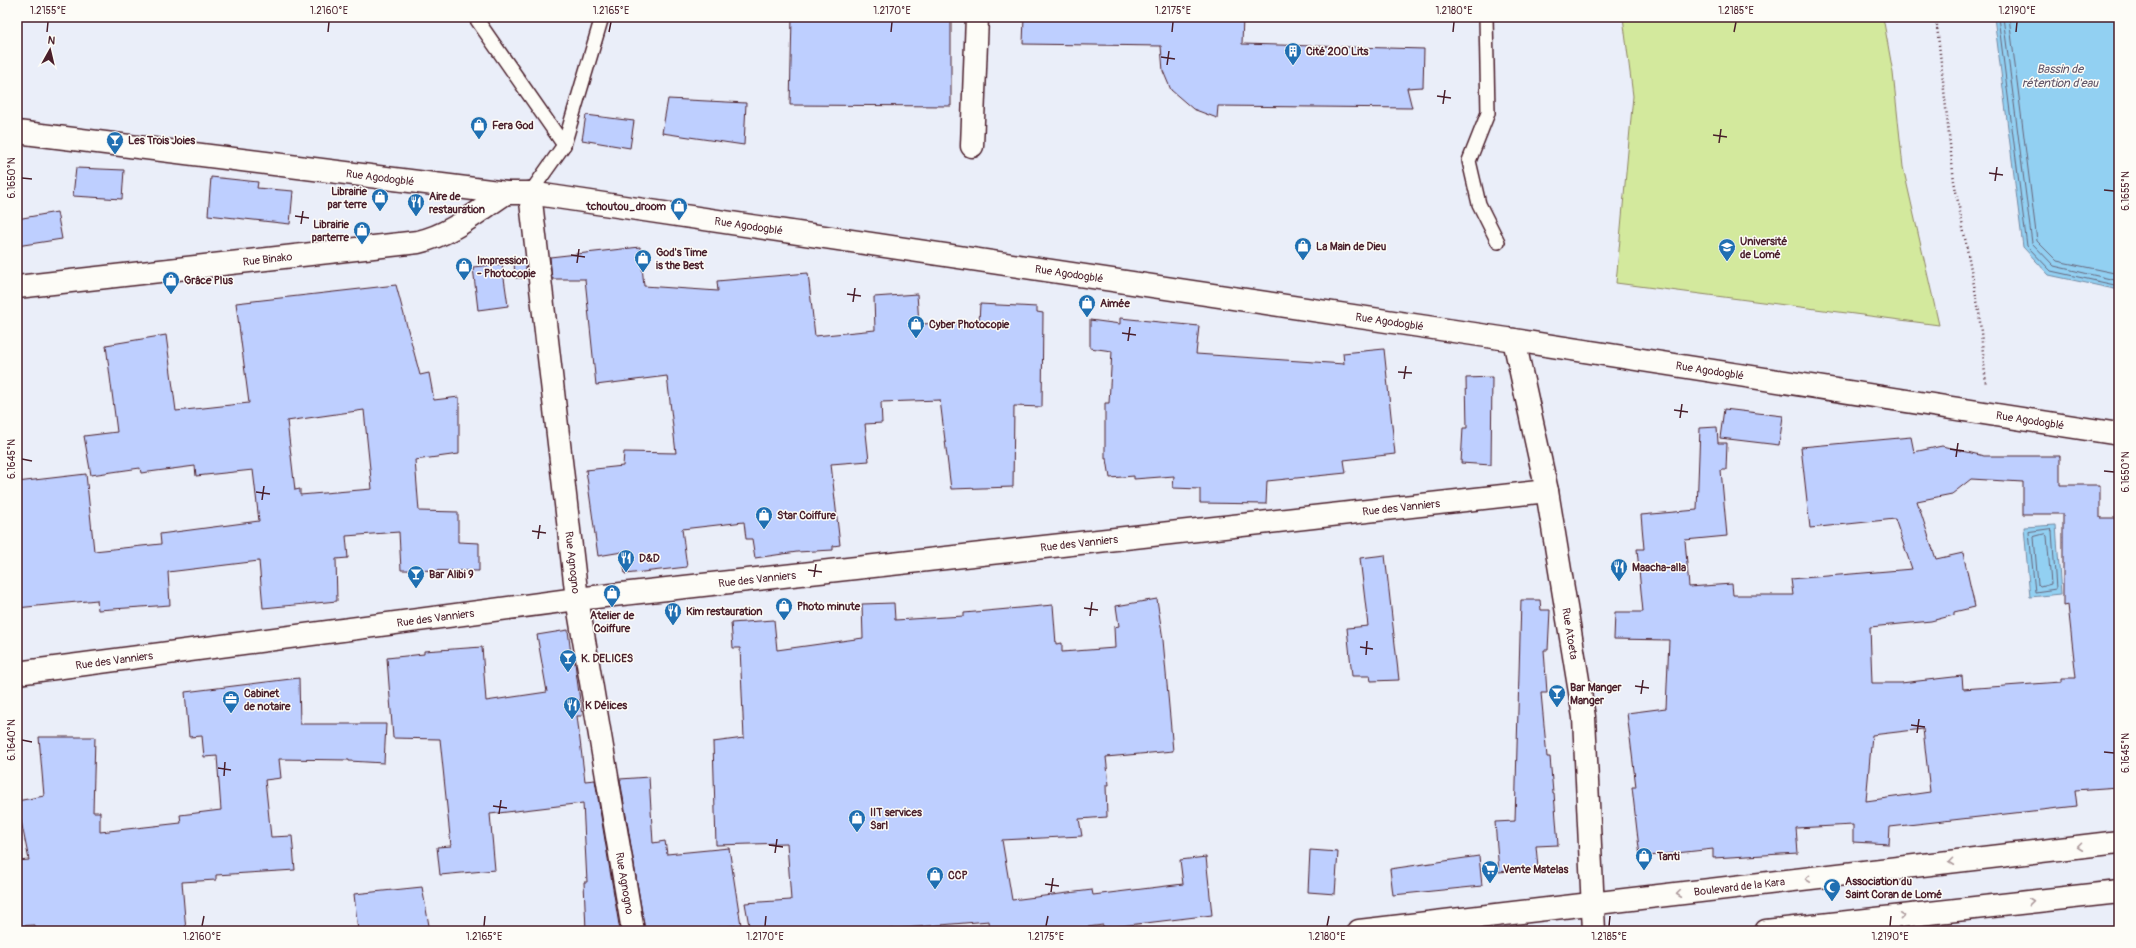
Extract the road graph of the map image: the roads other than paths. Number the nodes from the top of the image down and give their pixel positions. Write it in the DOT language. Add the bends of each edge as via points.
graph roads {
  1 [pos="474,17"];
  2 [pos="602,17"];
  3 [pos="977,17"];
  4 [pos="1486,17"];
  5 [pos="17,132"];
  6 [pos="564,145"];
  7 [pos="972,146"];
  8 [pos="506,193"];
  9 [pos="530,193"];
  10 [pos="1498,242"];
  11 [pos="17,288"];
  12 [pos="1514,340"];
  13 [pos="2119,434"];
  14 [pos="1547,491"];
  15 [pos="577,599"];
  16 [pos="17,673"];
  17 [pos="2119,842"];
  18 [pos="2119,892"];
  19 [pos="1593,896"];
  20 [pos="632,931"];
  21 [pos="1360,931"];
  22 [pos="1594,931"];
  23 [pos="1766,931"];
  1 -- 6 [label="lane"];
  2 -- 6 [label="lane"];
  3 -- 7 [label="street"];
  4 -- 10 [label="lane" via="1488,113 1469,161 1479,204"];
  5 -- 8 [label="street, Rue Agodogblé"];
  6 -- 9 [label="lane"];
  8 -- 9 [label="street, Rue Agodogblé"];
  8 -- 11 [label="street, Rue Binako" via="444,234 418,242"];
  9 -- 12 [label="street, Rue Agodogblé"];
  9 -- 15 [label="street, Rue Agnogno"];
  12 -- 13 [label="street, Rue Agodogblé"];
  12 -- 14 [label="street, Rue Atoeta"];
  14 -- 15 [label="street, Rue des Vanniers"];
  14 -- 19 [label="street, Rue Atoeta" via="1584,717"];
  15 -- 16 [label="street, Rue des Vanniers"];
  15 -- 20 [label="street, Rue Agnogno"];
  17 -- 19 [label="street, Boulevard de la Kara, one-way"];
  23 -- 18 [label="street, one-way"];
  19 -- 21 [label="street, Boulevard de la Kara"];
  19 -- 22 [label="street, Rue Atoeta"];
}
